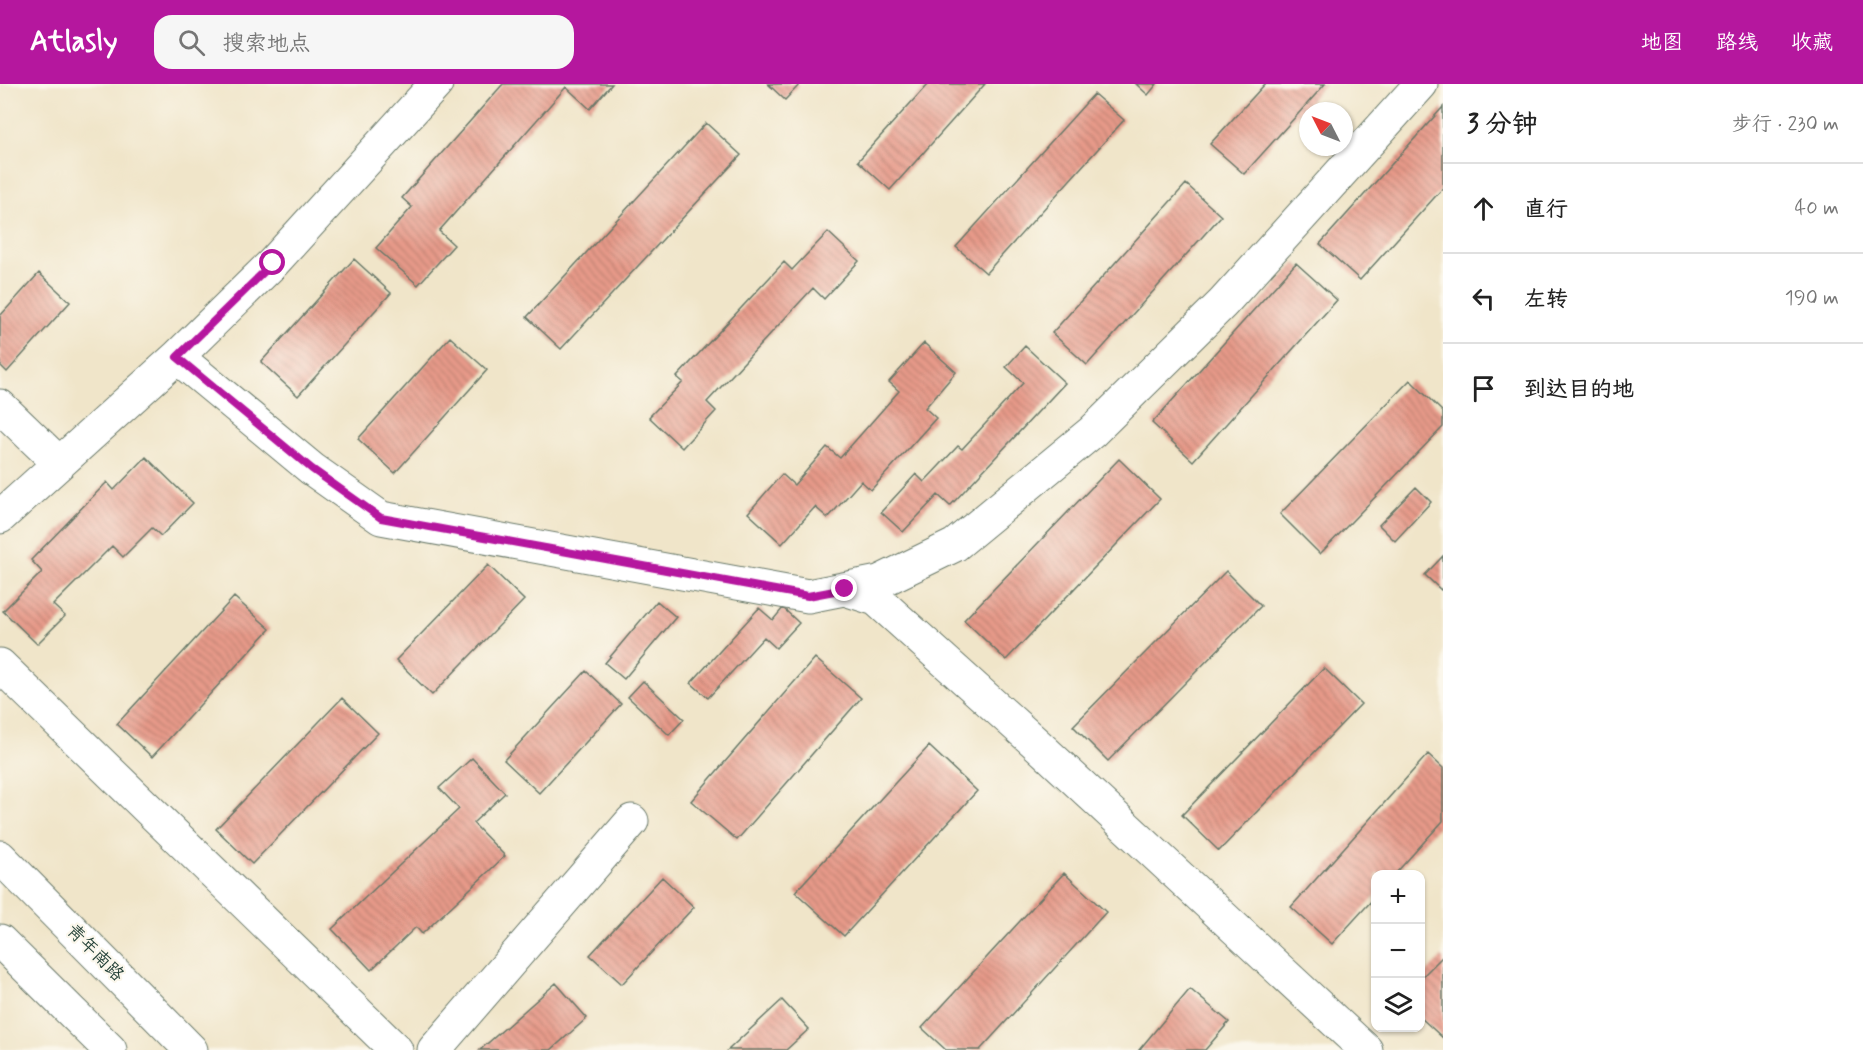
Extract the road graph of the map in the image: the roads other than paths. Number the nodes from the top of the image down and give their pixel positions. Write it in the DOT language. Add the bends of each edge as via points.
graph roads {
  1 [pos="436,84"];
  2 [pos="1421,84"];
  3 [pos="177,357"];
  4 [pos="0,406"];
  5 [pos="59,464"];
  6 [pos="0,518"];
  7 [pos="845,589"];
  8 [pos="0,665"];
  9 [pos="632,821"];
  10 [pos="0,857"];
  11 [pos="0,941"];
  12 [pos="110,1050"];
  13 [pos="191,1050"];
  14 [pos="396,1050"];
  15 [pos="434,1050"];
  16 [pos="1366,1050"];
  1 -- 3 [label="street" via="273,263"];
  2 -- 7 [label="street" via="1223,303 1092,432 955,545 879,582"];
  3 -- 5 [label="street"];
  3 -- 7 [label="street" via="312,469 381,518 808,596"];
  4 -- 5 [label="street"];
  5 -- 6 [label="street"];
  7 -- 16 [label="street" via="876,599"];
  8 -- 14 [label="street"];
  9 -- 15 [label="street"];
  10 -- 13 [label="street, 青年南路"];
  11 -- 12 [label="street"];
}
